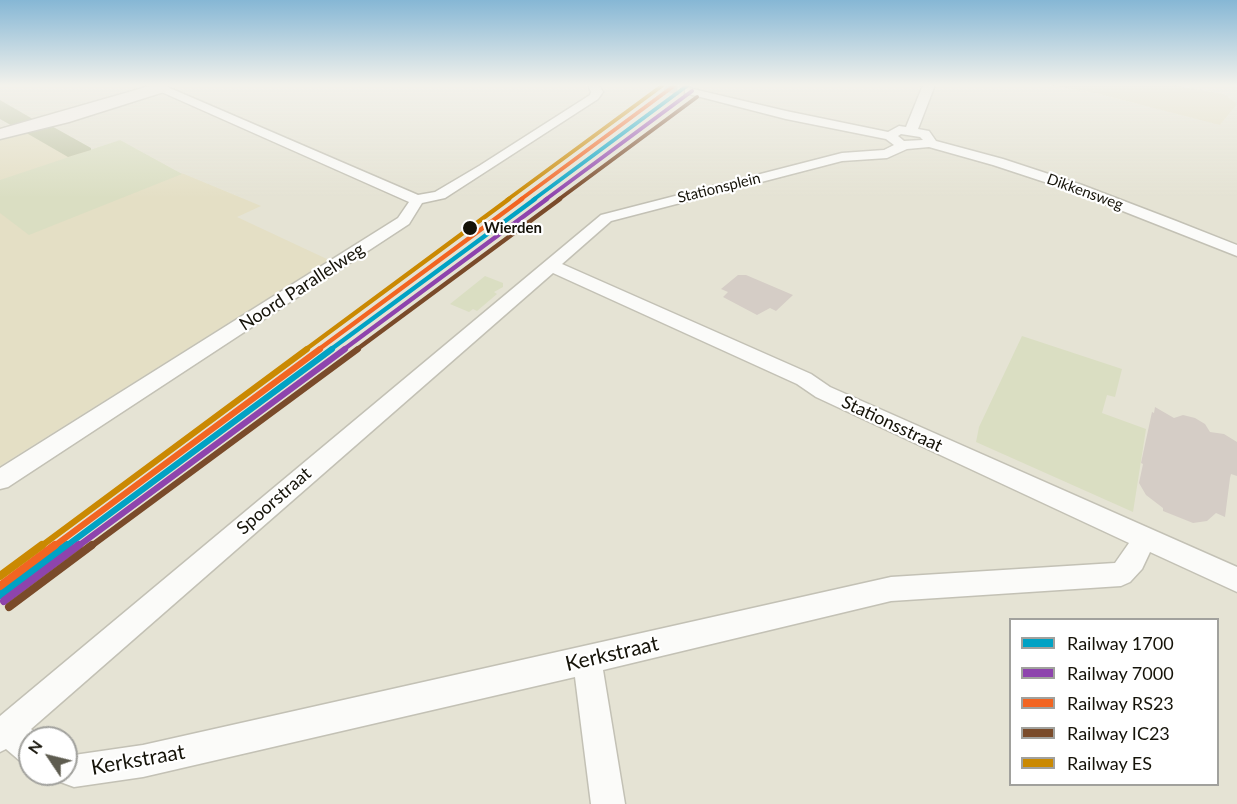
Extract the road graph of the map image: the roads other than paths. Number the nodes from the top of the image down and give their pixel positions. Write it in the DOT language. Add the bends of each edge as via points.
graph roads {
  1 [pos="45,123"];
  2 [pos="244,123"];
  3 [pos="548,123"];
  4 [pos="824,123"];
  5 [pos="914,123"];
  6 [pos="911,130"];
  7 [pos="0,134"];
  8 [pos="890,136"];
  9 [pos="929,143"];
  10 [pos="904,145"];
  11 [pos="417,200"];
  12 [pos="1237,251"];
  13 [pos="549,265"];
  14 [pos="0,480"];
  15 [pos="1144,539"];
  16 [pos="1237,580"];
  17 [pos="587,660"];
  18 [pos="12,739"];
  19 [pos="78,770"];
  20 [pos="608,804"];
  1 -- 7 [label="main road"];
  2 -- 11 [label="street"];
  3 -- 11 [label="street" via="462,183 440,195"];
  4 -- 8 [label="street"];
  5 -- 6 [label="street"];
  6 -- 8 [label="street" via="894,131"];
  6 -- 9 [label="street" via="924,134"];
  8 -- 10 [label="street"];
  9 -- 10 [label="street, Stationsplein"];
  9 -- 12 [label="street, Dikkensweg" via="1077,188"];
  10 -- 13 [label="street, Stationsplein" via="892,153 842,157 606,218"];
  11 -- 14 [label="street, Noord Parallelweg" via="404,222"];
  13 -- 15 [label="street, Stationsstraat" via="804,379 823,393"];
  13 -- 18 [label="street, Spoorstraat"];
  15 -- 16 [label="street, Stationsstraat"];
  15 -- 17 [label="street, Kerkstraat" via="1121,574 891,589"];
  17 -- 19 [label="street, Kerkstraat" via="143,761"];
  17 -- 20 [label="street"];
}
